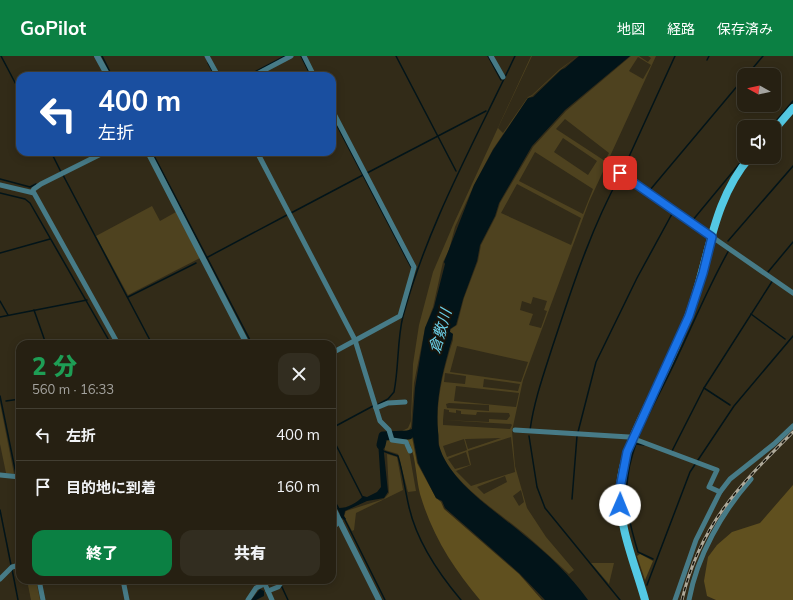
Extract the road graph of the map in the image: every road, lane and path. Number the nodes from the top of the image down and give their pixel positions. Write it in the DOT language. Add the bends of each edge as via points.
graph roads {
  1 [pos="98,56"];
  2 [pos="207,56"];
  3 [pos="291,56"];
  4 [pos="304,56"];
  5 [pos="491,56"];
  6 [pos="106,72"];
  7 [pos="216,72"];
  8 [pos="260,72"];
  9 [pos="312,72"];
  10 [pos="503,77"];
  11 [pos="793,108"];
  12 [pos="336,118"];
  13 [pos="781,122"];
  14 [pos="97,156"];
  15 [pos="150,156"];
  16 [pos="259,156"];
  17 [pos="745,164"];
  18 [pos="621,174"];
  19 [pos="0,185"];
  20 [pos="32,192"];
  21 [pos="712,237"];
  22 [pos="793,293"];
  23 [pos="116,340"];
  24 [pos="246,340"];
  25 [pos="355,340"];
  26 [pos="336,350"];
  27 [pos="405,402"];
  28 [pos="376,406"];
  29 [pos="793,426"];
  30 [pos="515,430"];
  31 [pos="636,440"];
  32 [pos="410,451"];
  33 [pos="0,475"];
  34 [pos="16,478"];
  35 [pos="751,478"];
  36 [pos="720,492"];
  37 [pos="336,514"];
  38 [pos="338,518"];
  39 [pos="336,521"];
  40 [pos="16,565"];
  41 [pos="0,579"];
  42 [pos="40,584"];
  43 [pos="124,584"];
  44 [pos="279,584"];
  45 [pos="261,585"];
  46 [pos="268,591"];
  47 [pos="43,600"];
  48 [pos="127,600"];
  49 [pos="248,600"];
  50 [pos="272,600"];
  51 [pos="380,600"];
  52 [pos="645,600"];
  53 [pos="675,600"];
  54 [pos="689,600"];
  1 -- 6 [label="street"];
  2 -- 7 [label="street"];
  3 -- 8 [label="street"];
  4 -- 9 [label="street"];
  5 -- 10 [label="street"];
  11 -- 13 [label="main road"];
  12 -- 25 [label="street" via="414,267 400,316"];
  14 -- 20 [label="street" via="41,184"];
  15 -- 24 [label="street"];
  16 -- 25 [label="street"];
  17 -- 21 [label="main road" via="723,200"];
  18 -- 21 [label="street"];
  19 -- 20 [label="street"];
  20 -- 23 [label="street"];
  21 -- 22 [label="street"];
  21 -- 31 [label="main road" via="703,273 681,334"];
  25 -- 26 [label="street"];
  25 -- 28 [label="street"];
  27 -- 28 [label="street"];
  28 -- 32 [label="street" via="380,421 390,430 394,441 404,441"];
  29 -- 36 [label="street" via="730,479"];
  30 -- 31 [label="street" via="578,433"];
  31 -- 36 [label="street" via="717,470 709,487"];
  31 -- 52 [label="main road" via="623,467 620,505 622,522"];
  33 -- 34 [label="street"];
  35 -- 54 [label="street" via="714,533 699,567"];
  36 -- 53 [label="street" via="689,556"];
  37 -- 38 [label="street"];
  38 -- 39 [label="street"];
  38 -- 51 [label="street"];
  40 -- 41 [label="street"];
  42 -- 47 [label="street"];
  43 -- 48 [label="street"];
  44 -- 46 [label="street"];
  45 -- 46 [label="street"];
  45 -- 49 [label="street"];
  46 -- 50 [label="street"];
}
